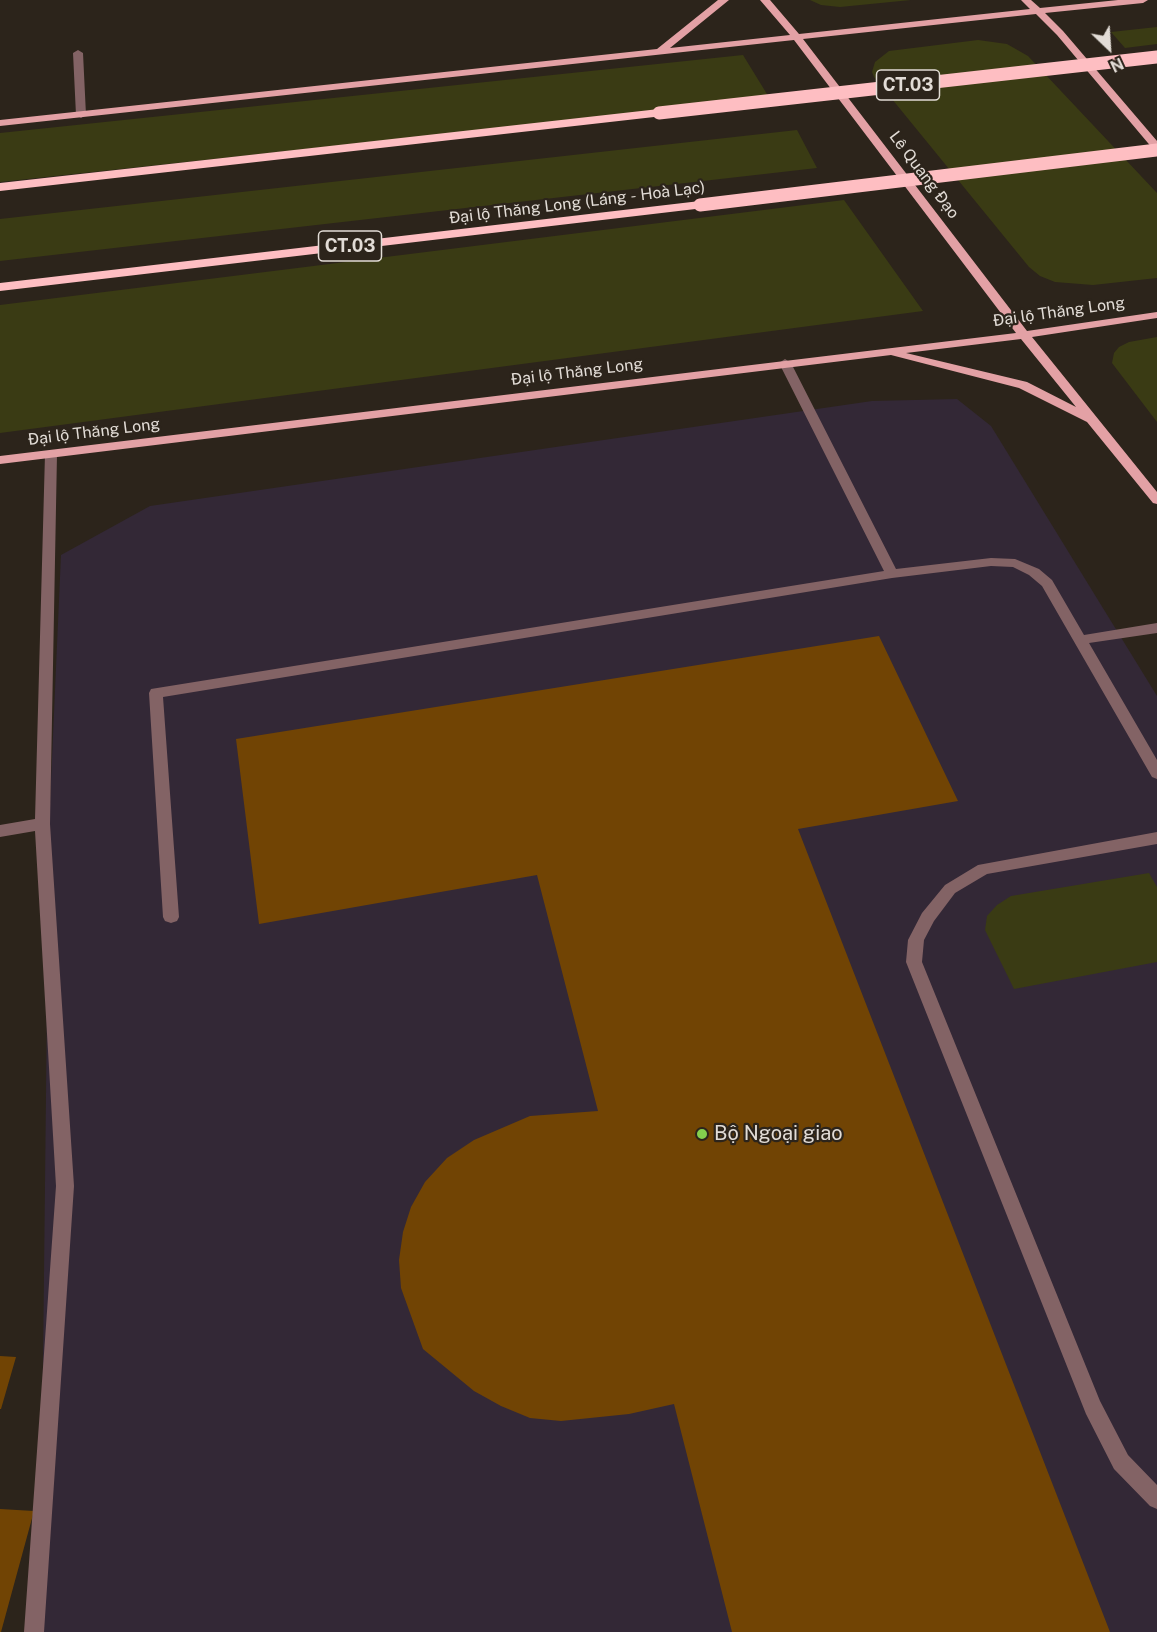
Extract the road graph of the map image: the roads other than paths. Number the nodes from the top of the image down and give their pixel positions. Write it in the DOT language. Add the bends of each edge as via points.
graph roads {
  1 [pos="724,0"];
  2 [pos="765,0"];
  3 [pos="1026,0"];
  4 [pos="1143,0"];
  5 [pos="1036,10"];
  6 [pos="796,37"];
  7 [pos="78,53"];
  8 [pos="658,53"];
  9 [pos="1157,57"];
  10 [pos="81,115"];
  11 [pos="0,123"];
  12 [pos="1157,148"];
  13 [pos="0,187"];
  14 [pos="0,287"];
  15 [pos="1157,315"];
  16 [pos="1024,335"];
  17 [pos="884,351"];
  18 [pos="785,363"];
  19 [pos="1096,424"];
  20 [pos="51,454"];
  21 [pos="0,460"];
  22 [pos="1157,500"];
  23 [pos="892,574"];
  24 [pos="1157,628"];
  25 [pos="1080,640"];
  26 [pos="1157,773"];
  27 [pos="42,824"];
  28 [pos="0,831"];
  29 [pos="1157,838"];
  30 [pos="171,917"];
  31 [pos="1157,1499"];
  32 [pos="34,1632"];
  1 -- 8 [label="main road"];
  2 -- 6 [label="main road, Lê Quang Đạo"];
  3 -- 5 [label="main road"];
  4 -- 5 [label="main road"];
  5 -- 6 [label="main road"];
  5 -- 12 [label="main road"];
  6 -- 8 [label="main road"];
  6 -- 16 [label="main road, Lê Quang Đạo"];
  7 -- 10 [label="street"];
  8 -- 10 [label="main road"];
  9 -- 13 [label="highway, CT.03, bridge"];
  10 -- 11 [label="main road"];
  12 -- 14 [label="highway, Đại lộ Thăng Long (Láng - Hoà Lạc) / CT.03, bridge"];
  15 -- 16 [label="main road, Đại lộ Thăng Long"];
  16 -- 17 [label="main road, Đại lộ Thăng Long"];
  16 -- 19 [label="main road, Lê Quang Đạo"];
  17 -- 18 [label="main road, Đại lộ Thăng Long"];
  17 -- 19 [label="main road" via="1023,385"];
  18 -- 20 [label="main road, Đại lộ Thăng Long"];
  18 -- 23 [label="street"];
  19 -- 22 [label="main road, Lê Quang Đạo"];
  20 -- 21 [label="main road, Đại lộ Thăng Long"];
  20 -- 27 [label="street"];
  23 -- 25 [label="street" via="992,562 1015,563 1047,583"];
  23 -- 30 [label="street" via="156,693"];
  24 -- 25 [label="street"];
  25 -- 26 [label="street"];
  27 -- 28 [label="street"];
  27 -- 32 [label="street" via="65,1186"];
  29 -- 31 [label="street" via="983,869 950,889 928,917 916,940 914,962 1093,1407 1122,1462"];
}
